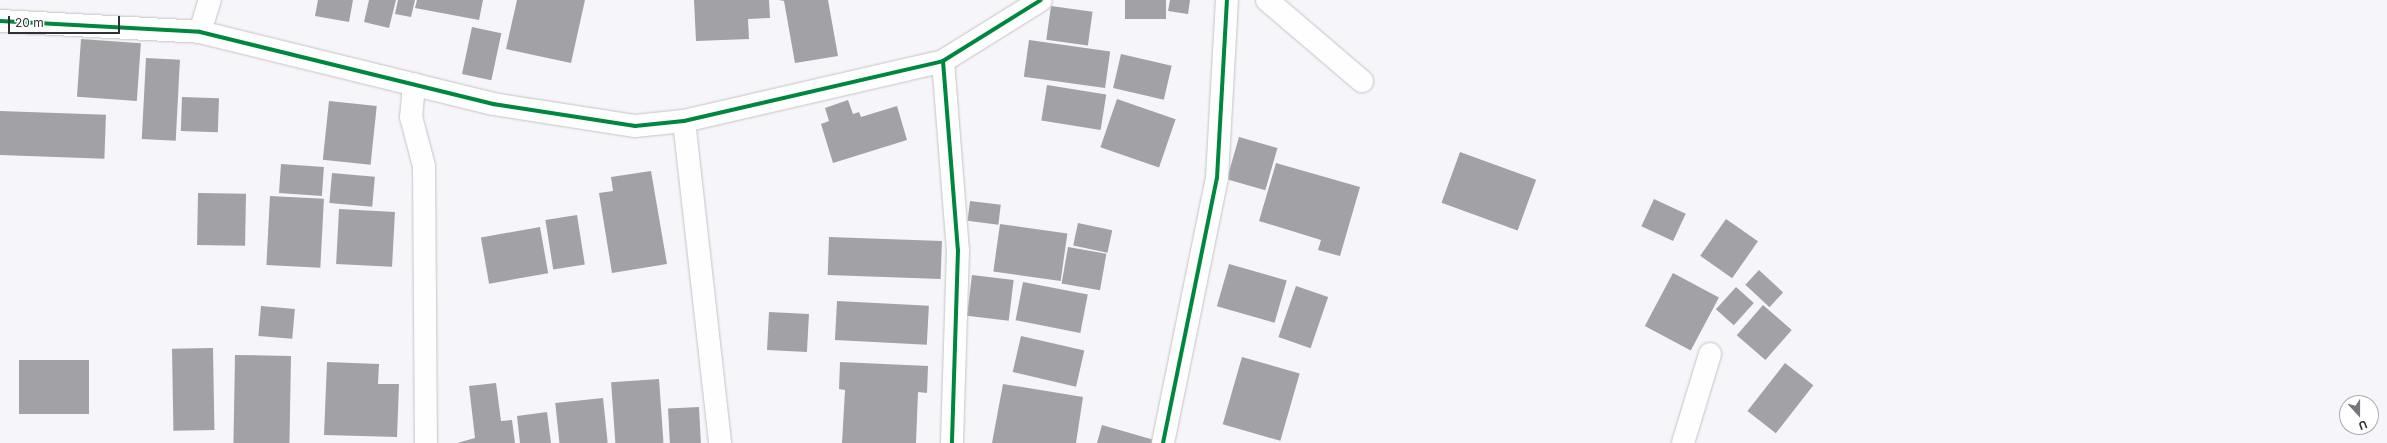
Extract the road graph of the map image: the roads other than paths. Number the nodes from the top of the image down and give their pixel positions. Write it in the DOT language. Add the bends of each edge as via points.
graph roads {
  1 [pos="210,0"];
  2 [pos="1042,0"];
  3 [pos="1227,0"];
  4 [pos="1267,0"];
  5 [pos="0,21"];
  6 [pos="200,32"];
  7 [pos="942,61"];
  8 [pos="1362,82"];
  9 [pos="414,84"];
  10 [pos="684,121"];
  11 [pos="1710,354"];
  12 [pos="426,443"];
  13 [pos="720,443"];
  14 [pos="952,443"];
  15 [pos="1163,443"];
  16 [pos="1683,443"];
  1 -- 6 [label="street"];
  2 -- 7 [label="street"];
  3 -- 15 [label="street" via="1217,178"];
  4 -- 8 [label="street"];
  5 -- 6 [label="street"];
  6 -- 9 [label="street"];
  7 -- 10 [label="street"];
  7 -- 14 [label="street" via="958,250"];
  9 -- 10 [label="street" via="493,104 586,120 635,126"];
  9 -- 12 [label="street" via="411,117 424,166"];
  10 -- 13 [label="street"];
  11 -- 16 [label="street"];
}
